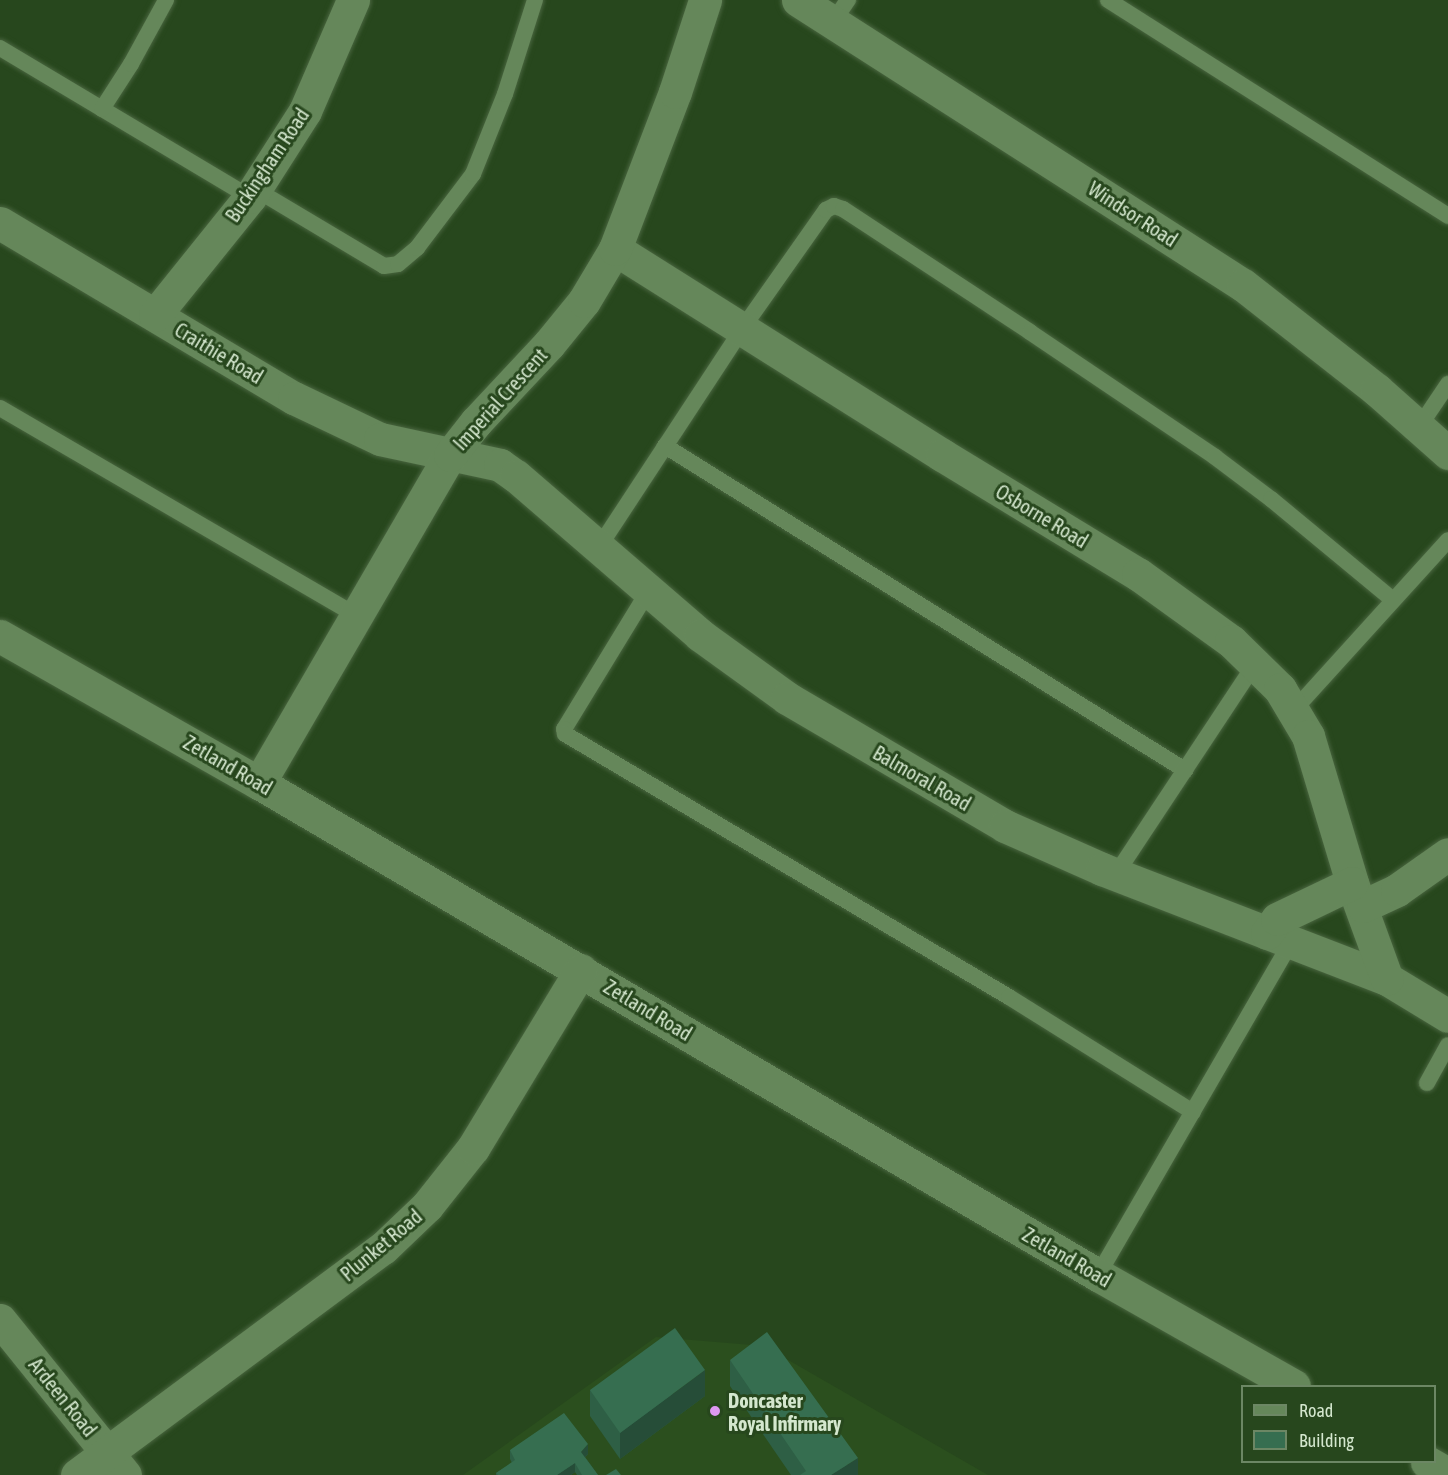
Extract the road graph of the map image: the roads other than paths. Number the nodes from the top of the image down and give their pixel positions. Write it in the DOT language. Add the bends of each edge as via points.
graph roads {
  1 [pos="166,0"];
  2 [pos="353,0"];
  3 [pos="535,0"];
  4 [pos="705,0"];
  5 [pos="798,0"];
  6 [pos="1108,0"];
  7 [pos="840,11"];
  8 [pos="0,48"];
  9 [pos="102,109"];
  10 [pos="253,193"];
  11 [pos="1448,216"];
  12 [pos="0,223"];
  13 [pos="615,249"];
  14 [pos="155,315"];
  15 [pos="742,328"];
  16 [pos="1448,384"];
  17 [pos="0,408"];
  18 [pos="1419,427"];
  19 [pos="665,446"];
  20 [pos="1448,453"];
  21 [pos="450,455"];
  22 [pos="1448,540"];
  23 [pos="599,548"];
  24 [pos="649,590"];
  25 [pos="1393,600"];
  26 [pos="357,616"];
  27 [pos="0,636"];
  28 [pos="1256,664"];
  29 [pos="1294,710"];
  30 [pos="1185,770"];
  31 [pos="260,783"];
  32 [pos="1448,854"];
  33 [pos="1116,874"];
  34 [pos="1358,894"];
  35 [pos="1279,937"];
  36 [pos="581,970"];
  37 [pos="1387,979"];
  38 [pos="1448,1016"];
  39 [pos="1448,1045"];
  40 [pos="1427,1083"];
  41 [pos="1193,1112"];
  42 [pos="1098,1275"];
  43 [pos="0,1320"];
  44 [pos="1292,1385"];
  45 [pos="1430,1463"];
  46 [pos="117,1464"];
  47 [pos="1448,1474"];
  48 [pos="77,1475"];
  1 -- 9 [label="lane"];
  2 -- 10 [label="street, Buckingham Road" via="305,111"];
  3 -- 10 [label="lane" via="523,44 473,174 417,248 398,264 384,266"];
  4 -- 13 [label="street, Imperial Crescent" via="675,92"];
  5 -- 7 [label="street, Windsor Road"];
  6 -- 11 [label="lane"];
  7 -- 18 [label="street, Windsor Road" via="1243,285"];
  8 -- 9 [label="lane"];
  9 -- 10 [label="lane"];
  10 -- 14 [label="street, Buckingham Road"];
  12 -- 14 [label="street, Craithie Road"];
  13 -- 15 [label="street, Osborne Road"];
  13 -- 21 [label="street, Imperial Crescent" via="584,301"];
  14 -- 21 [label="street, Craithie Road" via="305,403 380,438"];
  15 -- 19 [label="lane"];
  15 -- 25 [label="lane" via="826,210 834,206 843,209 1215,457"];
  15 -- 28 [label="street, Osborne Road" via="1138,574 1232,641"];
  16 -- 18 [label="lane"];
  17 -- 26 [label="lane"];
  18 -- 20 [label="street, Windsor Road"];
  19 -- 23 [label="lane"];
  19 -- 30 [label="lane"];
  21 -- 23 [label="street, Balmoral Road" via="500,465"];
  21 -- 26 [label="street, Imperial Crescent"];
  22 -- 25 [label="lane"];
  23 -- 24 [label="street, Balmoral Road"];
  24 -- 33 [label="street, Balmoral Road" via="700,635 787,698 1005,825"];
  24 -- 41 [label="lane" via="564,729 565,734 1009,997"];
  25 -- 29 [label="lane"];
  26 -- 31 [label="street, Imperial Crescent"];
  27 -- 31 [label="street, Zetland Road"];
  28 -- 29 [label="street, Osborne Road"];
  28 -- 30 [label="lane"];
  29 -- 34 [label="street, Osborne Road" via="1308,735"];
  30 -- 33 [label="lane"];
  31 -- 36 [label="street, Zetland Road"];
  32 -- 34 [label="street" via="1397,890"];
  33 -- 35 [label="street, Balmoral Road"];
  34 -- 35 [label="street" via="1277,920"];
  34 -- 37 [label="street, Osborne Road"];
  35 -- 37 [label="street, Balmoral Road"];
  35 -- 41 [label="lane"];
  36 -- 42 [label="street, Zetland Road"];
  36 -- 46 [label="street, Plunket Road" via="473,1148 427,1206 383,1248"];
  37 -- 38 [label="street, Balmoral Road"];
  39 -- 40 [label="lane"];
  41 -- 42 [label="lane"];
  42 -- 44 [label="street, Zetland Road"];
  43 -- 46 [label="street, Ardeen Road"];
  45 -- 47 [label="street"];
  46 -- 48 [label="street, Plunket Road"];
}
